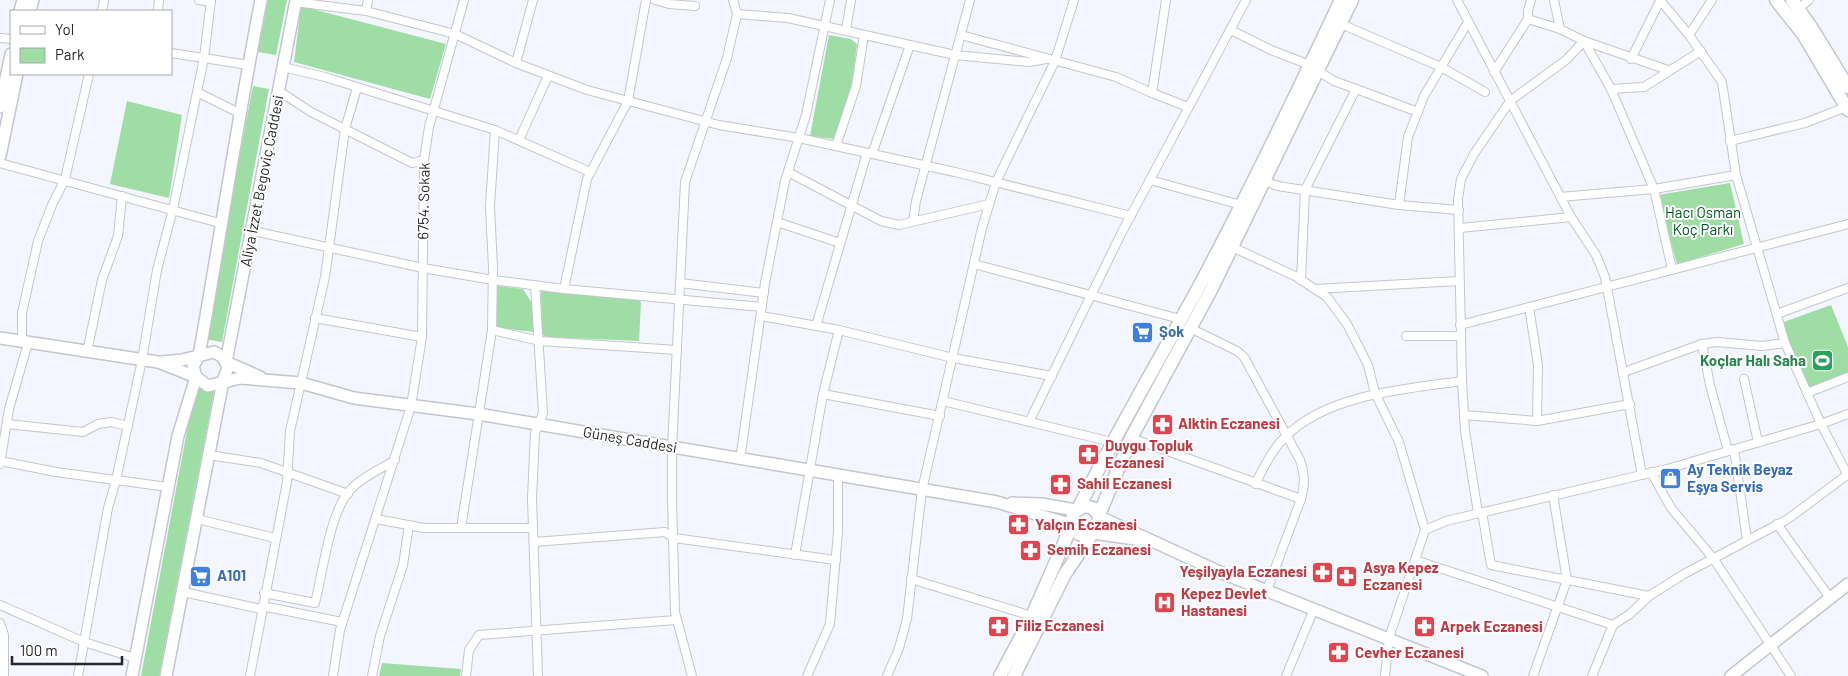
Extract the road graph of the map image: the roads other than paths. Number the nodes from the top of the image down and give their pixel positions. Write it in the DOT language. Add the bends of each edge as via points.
graph roads {
  1 [pos="199,0"];
  2 [pos="261,0"];
  3 [pos="368,0"];
  4 [pos="464,0"];
  5 [pos="533,0"];
  6 [pos="646,0"];
  7 [pos="655,0"];
  8 [pos="733,0"];
  9 [pos="830,0"];
  10 [pos="851,0"];
  11 [pos="970,0"];
  12 [pos="1074,0"];
  13 [pos="1166,0"];
  14 [pos="1246,0"];
  15 [pos="1341,0"];
  16 [pos="1352,0"];
  17 [pos="1457,0"];
  18 [pos="1531,0"];
  19 [pos="1554,0"];
  20 [pos="1712,0"];
  21 [pos="1776,0"];
  22 [pos="211,1"];
  23 [pos="296,1"];
  24 [pos="1660,1"];
  25 [pos="1800,3"];
  26 [pos="695,6"];
  27 [pos="366,11"];
  28 [pos="737,14"];
  29 [pos="1528,19"];
  30 [pos="1468,22"];
  31 [pos="1341,24"];
  32 [pos="824,25"];
  33 [pos="1560,29"];
  34 [pos="846,30"];
  35 [pos="1231,30"];
  36 [pos="455,34"];
  37 [pos="864,35"];
  38 [pos="961,35"];
  39 [pos="1690,35"];
  40 [pos="1584,41"];
  41 [pos="910,45"];
  42 [pos="1701,51"];
  43 [pos="172,53"];
  44 [pos="955,55"];
  45 [pos="204,58"];
  46 [pos="1631,58"];
  47 [pos="10,59"];
  48 [pos="1046,59"];
  49 [pos="1055,61"];
  50 [pos="516,63"];
  51 [pos="248,65"];
  52 [pos="283,67"];
  53 [pos="1441,67"];
  54 [pos="1314,68"];
  55 [pos="1668,70"];
  56 [pos="1494,72"];
  57 [pos="17,75"];
  58 [pos="88,75"];
  59 [pos="548,76"];
  60 [pos="1846,79"];
  61 [pos="357,88"];
  62 [pos="1356,89"];
  63 [pos="1611,89"];
  64 [pos="279,91"];
  65 [pos="197,92"];
  66 [pos="1485,92"];
  67 [pos="1152,93"];
  68 [pos="628,101"];
  69 [pos="1510,101"];
  70 [pos="1188,107"];
  71 [pos="0,108"];
  72 [pos="1847,108"];
  73 [pos="433,110"];
  74 [pos="1418,112"];
  75 [pos="239,114"];
  76 [pos="706,122"];
  77 [pos="345,129"];
  78 [pos="495,130"];
  79 [pos="799,138"];
  80 [pos="519,140"];
  81 [pos="1730,141"];
  82 [pos="836,146"];
  83 [pos="870,153"];
  84 [pos="0,156"];
  85 [pos="424,160"];
  86 [pos="0,163"];
  87 [pos="926,166"];
  88 [pos="590,172"];
  89 [pos="788,172"];
  90 [pos="1736,175"];
  91 [pos="65,179"];
  92 [pos="1150,180"];
  93 [pos="1264,181"];
  94 [pos="996,182"];
  95 [pos="1305,190"];
  96 [pos="1654,190"];
  97 [pos="122,196"];
  98 [pos="1560,197"];
  99 [pos="990,204"];
  100 [pos="1241,205"];
  101 [pos="1399,205"];
  102 [pos="851,207"];
  103 [pos="173,209"];
  104 [pos="1459,210"];
  105 [pos="1131,216"];
  106 [pos="1571,217"];
  107 [pos="777,222"];
  108 [pos="913,222"];
  109 [pos="223,224"];
  110 [pos="1848,224"];
  111 [pos="1460,228"];
  112 [pos="252,232"];
  113 [pos="840,243"];
  114 [pos="328,247"];
  115 [pos="1232,247"];
  116 [pos="1756,247"];
  117 [pos="974,264"];
  118 [pos="423,268"];
  119 [pos="1672,270"];
  120 [pos="492,280"];
  121 [pos="1300,280"];
  122 [pos="1459,281"];
  123 [pos="680,283"];
  124 [pos="535,285"];
  125 [pos="1607,287"];
  126 [pos="1848,288"];
  127 [pos="564,289"];
  128 [pos="1315,289"];
  129 [pos="764,293"];
  130 [pos="1091,294"];
  131 [pos="680,298"];
  132 [pos="1530,307"];
  133 [pos="761,311"];
  134 [pos="1777,314"];
  135 [pos="315,318"];
  136 [pos="1180,319"];
  137 [pos="1460,324"];
  138 [pos="816,326"];
  139 [pos="1190,328"];
  140 [pos="492,330"];
  141 [pos="838,330"];
  142 [pos="1406,336"];
  143 [pos="1461,336"];
  144 [pos="422,337"];
  145 [pos="0,338"];
  146 [pos="540,341"];
  147 [pos="25,343"];
  148 [pos="1785,343"];
  149 [pos="1702,344"];
  150 [pos="677,350"];
  151 [pos="88,352"];
  152 [pos="199,356"];
  153 [pos="953,358"];
  154 [pos="142,360"];
  155 [pos="158,362"];
  156 [pos="226,362"];
  157 [pos="1624,372"];
  158 [pos="1052,376"];
  159 [pos="196,377"];
  160 [pos="1848,378"];
  161 [pos="264,379"];
  162 [pos="1744,379"];
  163 [pos="223,381"];
  164 [pos="1462,381"];
  165 [pos="301,383"];
  166 [pos="1807,393"];
  167 [pos="823,394"];
  168 [pos="1374,394"];
  169 [pos="943,401"];
  170 [pos="1630,404"];
  171 [pos="411,406"];
  172 [pos="478,414"];
  173 [pos="1848,414"];
  174 [pos="1464,415"];
  175 [pos="940,416"];
  176 [pos="1537,421"];
  177 [pos="1030,422"];
  178 [pos="7,424"];
  179 [pos="539,424"];
  180 [pos="1821,424"];
  181 [pos="128,426"];
  182 [pos="1286,435"];
  183 [pos="1131,438"];
  184 [pos="1112,442"];
  185 [pos="1758,442"];
  186 [pos="672,448"];
  187 [pos="1731,450"];
  188 [pos="209,455"];
  189 [pos="394,460"];
  190 [pos="740,460"];
  191 [pos="0,462"];
  192 [pos="809,471"];
  193 [pos="287,472"];
  194 [pos="1651,472"];
  195 [pos="1642,475"];
  196 [pos="838,476"];
  197 [pos="1848,476"];
  198 [pos="116,480"];
  199 [pos="1255,484"];
  200 [pos="168,487"];
  201 [pos="922,490"];
  202 [pos="348,494"];
  203 [pos="1553,496"];
  204 [pos="1301,499"];
  205 [pos="997,502"];
  206 [pos="1077,509"];
  207 [pos="1480,512"];
  208 [pos="1099,516"];
  209 [pos="197,519"];
  210 [pos="376,519"];
  211 [pos="1071,524"];
  212 [pos="1777,524"];
  213 [pos="410,525"];
  214 [pos="461,528"];
  215 [pos="533,528"];
  216 [pos="1425,530"];
  217 [pos="1092,533"];
  218 [pos="275,538"];
  219 [pos="674,538"];
  220 [pos="1747,540"];
  221 [pos="1149,541"];
  222 [pos="534,542"];
  223 [pos="795,555"];
  224 [pos="1712,558"];
  225 [pos="836,560"];
  226 [pos="1415,560"];
  227 [pos="911,579"];
  228 [pos="1567,580"];
  229 [pos="1848,584"];
  230 [pos="1267,590"];
  231 [pos="182,592"];
  232 [pos="264,593"];
  233 [pos="1649,596"];
  234 [pos="1830,598"];
  235 [pos="0,605"];
  236 [pos="1558,606"];
  237 [pos="262,608"];
  238 [pos="1314,609"];
  239 [pos="1032,616"];
  240 [pos="676,620"];
  241 [pos="342,622"];
  242 [pos="0,623"];
  243 [pos="1613,624"];
  244 [pos="538,631"];
  245 [pos="1389,638"];
  246 [pos="84,642"];
  247 [pos="1771,645"];
  248 [pos="135,658"];
  249 [pos="4,676"];
  250 [pos="78,676"];
  251 [pos="132,676"];
  252 [pos="166,676"];
  253 [pos="250,676"];
  254 [pos="333,676"];
  255 [pos="372,676"];
  256 [pos="466,676"];
  257 [pos="538,676"];
  258 [pos="692,676"];
  259 [pos="807,676"];
  260 [pos="887,676"];
  261 [pos="1000,676"];
  262 [pos="1014,676"];
  263 [pos="1286,676"];
  264 [pos="1385,676"];
  265 [pos="1482,676"];
  266 [pos="1533,676"];
  267 [pos="1592,676"];
  268 [pos="1732,676"];
  269 [pos="1791,676"];
  1 -- 22 [label="street"];
  2 -- 51 [label="main road, Aliya İzzet Begoviç Caddesi"];
  3 -- 27 [label="street"];
  4 -- 36 [label="street, 6754. Sokak"];
  5 -- 50 [label="street"];
  6 -- 68 [label="street"];
  7 -- 26 [label="street"];
  8 -- 28 [label="street"];
  9 -- 32 [label="street"];
  10 -- 34 [label="street"];
  11 -- 38 [label="street"];
  12 -- 49 [label="street"];
  13 -- 67 [label="street"];
  14 -- 35 [label="street"];
  15 -- 54 [label="main road"];
  16 -- 31 [label="main road"];
  17 -- 30 [label="street"];
  18 -- 29 [label="street"];
  19 -- 33 [label="street"];
  20 -- 39 [label="street"];
  21 -- 72 [label="main road" via="1803,34"];
  22 -- 45 [label="street"];
  23 -- 27 [label="street"];
  23 -- 52 [label="main road, Aliya İzzet Begoviç Caddesi"];
  24 -- 39 [label="street"];
  24 -- 46 [label="street"];
  25 -- 60 [label="main road"];
  27 -- 36 [label="street"];
  28 -- 32 [label="street"];
  28 -- 76 [label="street" via="727,58"];
  29 -- 33 [label="street"];
  29 -- 56 [label="street"];
  30 -- 53 [label="street"];
  30 -- 56 [label="street"];
  31 -- 53 [label="street"];
  31 -- 54 [label="main road"];
  32 -- 34 [label="street"];
  32 -- 79 [label="street"];
  33 -- 40 [label="street"];
  34 -- 37 [label="street"];
  35 -- 54 [label="street"];
  35 -- 70 [label="street"];
  36 -- 50 [label="street"];
  36 -- 73 [label="street, 6754. Sokak"];
  37 -- 41 [label="street"];
  37 -- 82 [label="street" via="856,86"];
  38 -- 44 [label="street"];
  38 -- 48 [label="street"];
  39 -- 42 [label="street"];
  40 -- 46 [label="street"];
  40 -- 63 [label="street"];
  40 -- 69 [label="street" via="1566,60"];
  41 -- 44 [label="street"];
  41 -- 83 [label="street"];
  42 -- 55 [label="street"];
  42 -- 81 [label="street" via="1722,82"];
  43 -- 45 [label="street"];
  44 -- 48 [label="street" via="1029,62"];
  44 -- 87 [label="street"];
  45 -- 51 [label="street"];
  45 -- 65 [label="street"];
  46 -- 55 [label="street"];
  47 -- 71 [label="main road"];
  48 -- 49 [label="street"];
  49 -- 67 [label="street" via="1116,77"];
  49 -- 94 [label="street"];
  50 -- 59 [label="street"];
  51 -- 75 [label="main road, Aliya İzzet Begoviç Caddesi"];
  52 -- 61 [label="street"];
  52 -- 64 [label="main road, Aliya İzzet Begoviç Caddesi"];
  53 -- 66 [label="street"];
  53 -- 74 [label="street"];
  54 -- 62 [label="street" via="1334,81"];
  54 -- 93 [label="main road"];
  54 -- 100 [label="main road"];
  55 -- 63 [label="street" via="1644,87"];
  56 -- 69 [label="street"];
  57 -- 84 [label="main road"];
  58 -- 91 [label="street"];
  59 -- 68 [label="street"];
  59 -- 80 [label="street"];
  61 -- 73 [label="street"];
  61 -- 77 [label="street"];
  62 -- 74 [label="street"];
  62 -- 95 [label="street"];
  63 -- 96 [label="street"];
  64 -- 77 [label="street"];
  64 -- 112 [label="main road, Aliya İzzet Begoviç Caddesi"];
  65 -- 75 [label="street"];
  65 -- 103 [label="street"];
  67 -- 70 [label="street"];
  68 -- 76 [label="street"];
  68 -- 88 [label="street"];
  69 -- 98 [label="street"];
  69 -- 104 [label="street" via="1477,148 1461,179"];
  70 -- 92 [label="street"];
  72 -- 81 [label="street" via="1805,123"];
  73 -- 78 [label="street"];
  73 -- 85 [label="street, 6754. Sokak"];
  74 -- 101 [label="street" via="1408,137"];
  75 -- 109 [label="main road, Aliya İzzet Begoviç Caddesi"];
  76 -- 79 [label="street"];
  76 -- 123 [label="street" via="686,182"];
  77 -- 85 [label="street" via="412,162"];
  77 -- 114 [label="street"];
  78 -- 80 [label="street"];
  78 -- 120 [label="street" via="490,206"];
  79 -- 82 [label="street"];
  79 -- 89 [label="street"];
  80 -- 88 [label="street"];
  81 -- 90 [label="street"];
  82 -- 83 [label="street"];
  83 -- 87 [label="street"];
  83 -- 102 [label="street"];
  85 -- 118 [label="street, 6754. Sokak"];
  86 -- 91 [label="street"];
  87 -- 94 [label="street"];
  87 -- 108 [label="street"];
  88 -- 127 [label="street" via="572,241"];
  89 -- 102 [label="street"];
  89 -- 107 [label="street"];
  90 -- 96 [label="street"];
  90 -- 116 [label="street"];
  91 -- 97 [label="street"];
  91 -- 147 [label="street" via="38,241 22,313"];
  92 -- 100 [label="street"];
  92 -- 105 [label="street"];
  93 -- 95 [label="street"];
  93 -- 115 [label="main road"];
  94 -- 99 [label="street"];
  94 -- 105 [label="street"];
  95 -- 101 [label="street"];
  95 -- 121 [label="street"];
  96 -- 98 [label="street"];
  96 -- 119 [label="street"];
  97 -- 103 [label="street"];
  97 -- 151 [label="street" via="118,236 102,280"];
  98 -- 106 [label="street"];
  99 -- 108 [label="street"];
  99 -- 117 [label="street"];
  100 -- 136 [label="main road"];
  101 -- 104 [label="street"];
  102 -- 108 [label="street" via="881,221 900,225"];
  102 -- 113 [label="street"];
  103 -- 109 [label="street"];
  103 -- 154 [label="street" via="157,270"];
  104 -- 111 [label="street"];
  105 -- 130 [label="street"];
  106 -- 111 [label="street"];
  106 -- 125 [label="street" via="1596,255"];
  107 -- 113 [label="street"];
  107 -- 129 [label="street"];
  109 -- 152 [label="main road, Aliya İzzet Begoviç Caddesi"];
  110 -- 116 [label="street"];
  111 -- 122 [label="street"];
  112 -- 114 [label="street"];
  112 -- 156 [label="main road, Aliya İzzet Begoviç Caddesi"];
  113 -- 138 [label="street"];
  114 -- 118 [label="street"];
  114 -- 135 [label="street"];
  115 -- 121 [label="street"];
  115 -- 139 [label="main road"];
  116 -- 119 [label="street"];
  116 -- 134 [label="street"];
  117 -- 130 [label="street"];
  117 -- 153 [label="street"];
  118 -- 120 [label="street"];
  118 -- 144 [label="street, 6754. Sokak"];
  119 -- 125 [label="street"];
  120 -- 124 [label="street"];
  120 -- 140 [label="street"];
  121 -- 128 [label="street"];
  122 -- 128 [label="street"];
  122 -- 137 [label="street"];
  123 -- 129 [label="street"];
  123 -- 131 [label="street"];
  124 -- 127 [label="street"];
  124 -- 146 [label="street"];
  125 -- 132 [label="street"];
  125 -- 157 [label="street"];
  126 -- 134 [label="street"];
  127 -- 131 [label="street"];
  128 -- 168 [label="street" via="1326,297 1347,324 1368,365"];
  129 -- 133 [label="street"];
  130 -- 136 [label="street"];
  130 -- 158 [label="street"];
  131 -- 133 [label="street"];
  131 -- 150 [label="street"];
  132 -- 137 [label="street"];
  132 -- 176 [label="street" via="1538,365"];
  133 -- 138 [label="street"];
  133 -- 190 [label="street"];
  134 -- 148 [label="street"];
  135 -- 144 [label="street"];
  135 -- 165 [label="street"];
  136 -- 184 [label="main road"];
  137 -- 143 [label="street"];
  138 -- 141 [label="street"];
  139 -- 182 [label="street" via="1244,357"];
  139 -- 183 [label="main road"];
  140 -- 146 [label="street"];
  140 -- 172 [label="street"];
  141 -- 153 [label="street"];
  141 -- 167 [label="street"];
  142 -- 143 [label="street"];
  143 -- 164 [label="street"];
  144 -- 171 [label="street, 6754. Sokak"];
  145 -- 147 [label="main road"];
  146 -- 150 [label="street"];
  146 -- 179 [label="street" via="543,413"];
  147 -- 151 [label="main road"];
  147 -- 178 [label="street"];
  148 -- 149 [label="street" via="1762,346"];
  148 -- 166 [label="street"];
  149 -- 157 [label="street"];
  149 -- 187 [label="street" via="1710,385"];
  150 -- 186 [label="street"];
  151 -- 154 [label="main road"];
  152 -- 155 [label="main road"];
  152 -- 156 [label="main road" via="214,352"];
  152 -- 159 [label="main road" via="194,366"];
  153 -- 158 [label="street"];
  153 -- 169 [label="street"];
  154 -- 155 [label="main road"];
  154 -- 181 [label="street"];
  155 -- 159 [label="main road"];
  156 -- 161 [label="main road"];
  156 -- 163 [label="main road" via="227,372"];
  157 -- 170 [label="street"];
  158 -- 177 [label="street"];
  159 -- 163 [label="main road" via="208,386"];
  159 -- 200 [label="main road" via="178,436"];
  160 -- 166 [label="street"];
  161 -- 163 [label="main road"];
  161 -- 165 [label="main road, Güneş Caddesi"];
  162 -- 185 [label="street"];
  163 -- 188 [label="main road"];
  164 -- 168 [label="street"];
  164 -- 174 [label="street"];
  165 -- 171 [label="main road, Güneş Caddesi" via="354,398"];
  165 -- 193 [label="street" via="290,430"];
  166 -- 180 [label="street"];
  167 -- 175 [label="street"];
  167 -- 192 [label="street"];
  168 -- 182 [label="street" via="1321,412"];
  168 -- 216 [label="street" via="1399,442"];
  169 -- 175 [label="street"];
  169 -- 177 [label="street"];
  170 -- 176 [label="street"];
  170 -- 195 [label="street"];
  171 -- 172 [label="main road, Güneş Caddesi"];
  171 -- 189 [label="street, 6754. Sokak"];
  172 -- 179 [label="main road, Güneş Caddesi"];
  172 -- 214 [label="street"];
  173 -- 180 [label="street"];
  174 -- 176 [label="street"];
  174 -- 207 [label="street"];
  175 -- 201 [label="street"];
  177 -- 184 [label="street"];
  178 -- 181 [label="street" via="83,432 111,422"];
  178 -- 191 [label="street"];
  179 -- 186 [label="main road, Güneş Caddesi"];
  179 -- 215 [label="street" via="534,447"];
  180 -- 185 [label="street"];
  180 -- 197 [label="street"];
  181 -- 198 [label="street"];
  182 -- 199 [label="street"];
  182 -- 204 [label="street" via="1303,471 1305,484"];
  183 -- 199 [label="street"];
  183 -- 208 [label="main road"];
  184 -- 206 [label="main road"];
  185 -- 187 [label="street"];
  186 -- 190 [label="main road, Güneş Caddesi"];
  186 -- 219 [label="street"];
  187 -- 194 [label="street"];
  187 -- 220 [label="street"];
  188 -- 193 [label="street" via="261,463"];
  188 -- 209 [label="main road"];
  189 -- 202 [label="street" via="352,487"];
  189 -- 210 [label="street, 6754. Sokak"];
  190 -- 192 [label="main road, Güneş Caddesi"];
  191 -- 198 [label="street"];
  192 -- 196 [label="main road, Güneş Caddesi"];
  192 -- 223 [label="street"];
  193 -- 202 [label="street"];
  193 -- 218 [label="street"];
  194 -- 195 [label="street"];
  194 -- 224 [label="street" via="1671,508"];
  195 -- 203 [label="street"];
  196 -- 201 [label="main road, Güneş Caddesi"];
  196 -- 225 [label="street"];
  197 -- 212 [label="street"];
  198 -- 200 [label="street"];
  198 -- 246 [label="street"];
  199 -- 204 [label="street"];
  200 -- 248 [label="main road"];
  201 -- 205 [label="main road, Güneş Caddesi"];
  201 -- 227 [label="street"];
  202 -- 232 [label="street" via="325,550 324,569 314,603"];
  203 -- 207 [label="street"];
  203 -- 228 [label="street"];
  204 -- 230 [label="street"];
  205 -- 206 [label="main road"];
  205 -- 211 [label="main road"];
  206 -- 208 [label="main road" via="1089,506"];
  206 -- 211 [label="main road" via="1071,516"];
  207 -- 216 [label="street" via="1446,520"];
  207 -- 228 [label="street" via="1491,565"];
  208 -- 217 [label="main road" via="1099,526"];
  208 -- 221 [label="main road"];
  209 -- 218 [label="street"];
  209 -- 231 [label="main road"];
  210 -- 213 [label="street"];
  210 -- 241 [label="street, 6754. Sokak"];
  211 -- 217 [label="main road" via="1080,534"];
  211 -- 239 [label="main road"];
  212 -- 220 [label="street"];
  212 -- 234 [label="street"];
  213 -- 214 [label="street"];
  213 -- 255 [label="street" via="403,565 380,636"];
  214 -- 215 [label="street"];
  215 -- 222 [label="street"];
  216 -- 226 [label="street"];
  217 -- 221 [label="main road"];
  217 -- 262 [label="main road" via="1065,574"];
  218 -- 232 [label="street"];
  219 -- 222 [label="street" via="665,532"];
  219 -- 223 [label="street"];
  219 -- 240 [label="street"];
  220 -- 224 [label="street"];
  221 -- 230 [label="main road"];
  222 -- 244 [label="street"];
  223 -- 225 [label="street"];
  224 -- 233 [label="street"];
  224 -- 247 [label="street"];
  225 -- 259 [label="street" via="830,624"];
  226 -- 236 [label="street"];
  226 -- 245 [label="street"];
  227 -- 239 [label="street"];
  227 -- 260 [label="street" via="908,619"];
  228 -- 233 [label="street"];
  228 -- 236 [label="street"];
  229 -- 234 [label="main road"];
  230 -- 238 [label="main road"];
  231 -- 237 [label="street"];
  231 -- 252 [label="main road"];
  232 -- 237 [label="street"];
  233 -- 243 [label="street" via="1630,614"];
  234 -- 247 [label="main road"];
  235 -- 246 [label="street"];
  236 -- 243 [label="street"];
  236 -- 266 [label="street"];
  237 -- 241 [label="street"];
  237 -- 253 [label="street"];
  238 -- 245 [label="main road"];
  238 -- 263 [label="street"];
  239 -- 261 [label="main road"];
  240 -- 244 [label="street"];
  240 -- 258 [label="street"];
  241 -- 254 [label="street, 6754. Sokak"];
  242 -- 249 [label="street" via="4,635"];
  243 -- 267 [label="street"];
  244 -- 256 [label="street" via="479,635 468,650"];
  244 -- 257 [label="street"];
  245 -- 264 [label="street"];
  245 -- 265 [label="main road"];
  246 -- 248 [label="street"];
  246 -- 250 [label="street"];
  247 -- 268 [label="main road"];
  247 -- 269 [label="street"];
  248 -- 251 [label="main road"];
}
